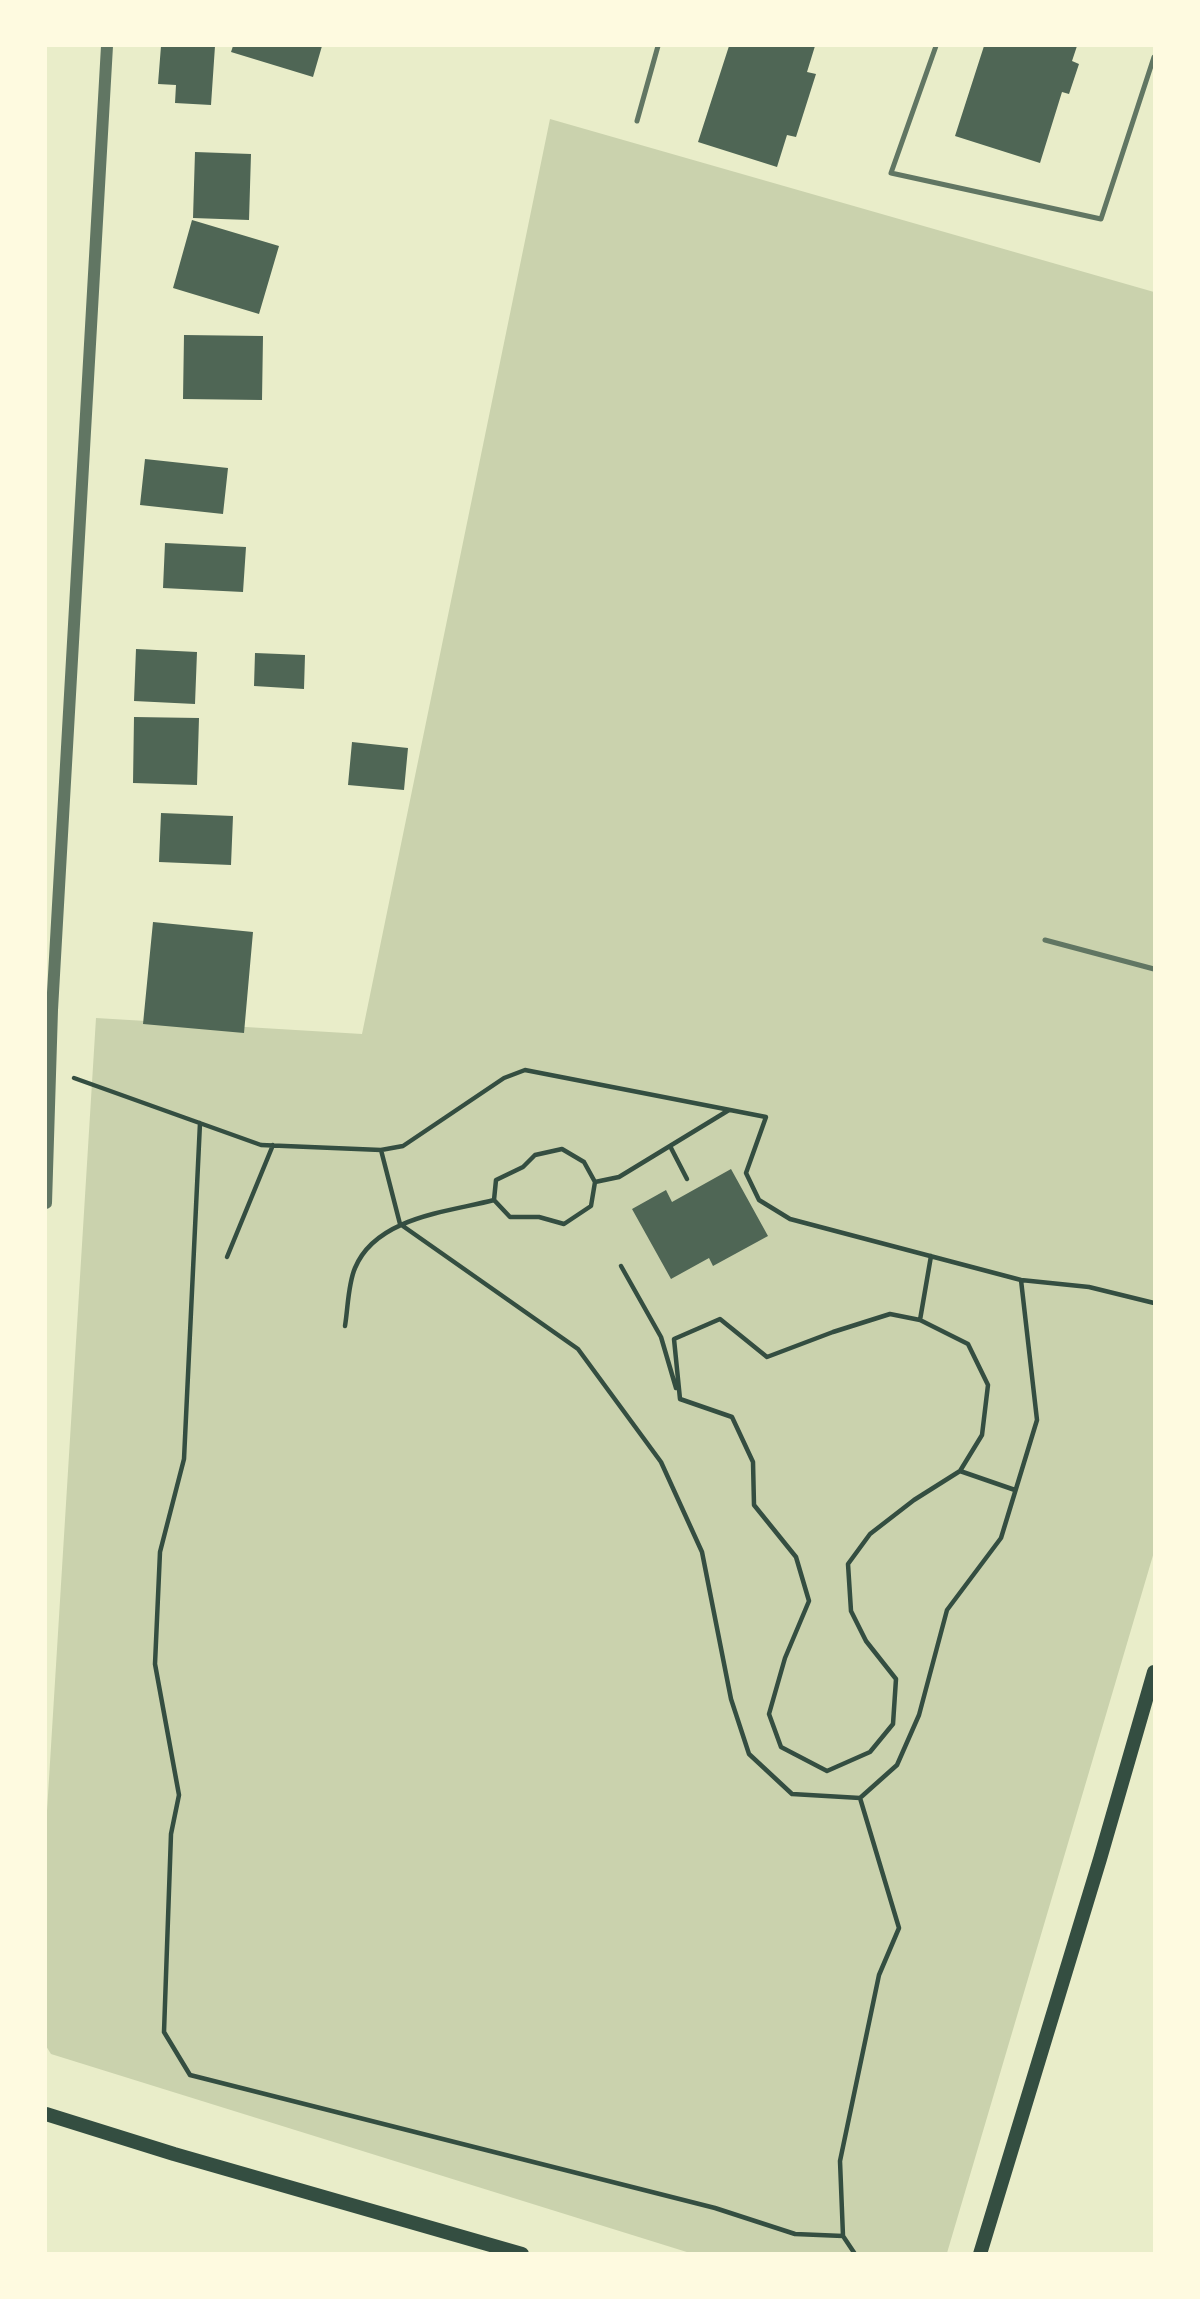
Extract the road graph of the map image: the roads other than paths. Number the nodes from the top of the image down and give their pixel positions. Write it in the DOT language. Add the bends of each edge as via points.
graph roads {
  1 [pos="107,46"];
  2 [pos="658,46"];
  3 [pos="936,46"];
  4 [pos="1154,57"];
  5 [pos="637,121"];
  6 [pos="1045,940"];
  7 [pos="1154,969"];
  8 [pos="46,1203"];
  9 [pos="1154,1672"];
  10 [pos="46,2114"];
  11 [pos="522,2253"];
  12 [pos="980,2253"];
  1 -- 8 [label="street" via="49,1069"];
  2 -- 5 [label="lane"];
  3 -- 4 [label="lane" via="891,173 1101,219"];
  6 -- 7 [label="lane"];
  9 -- 12 [label="main road"];
  10 -- 11 [label="main road"];
}
